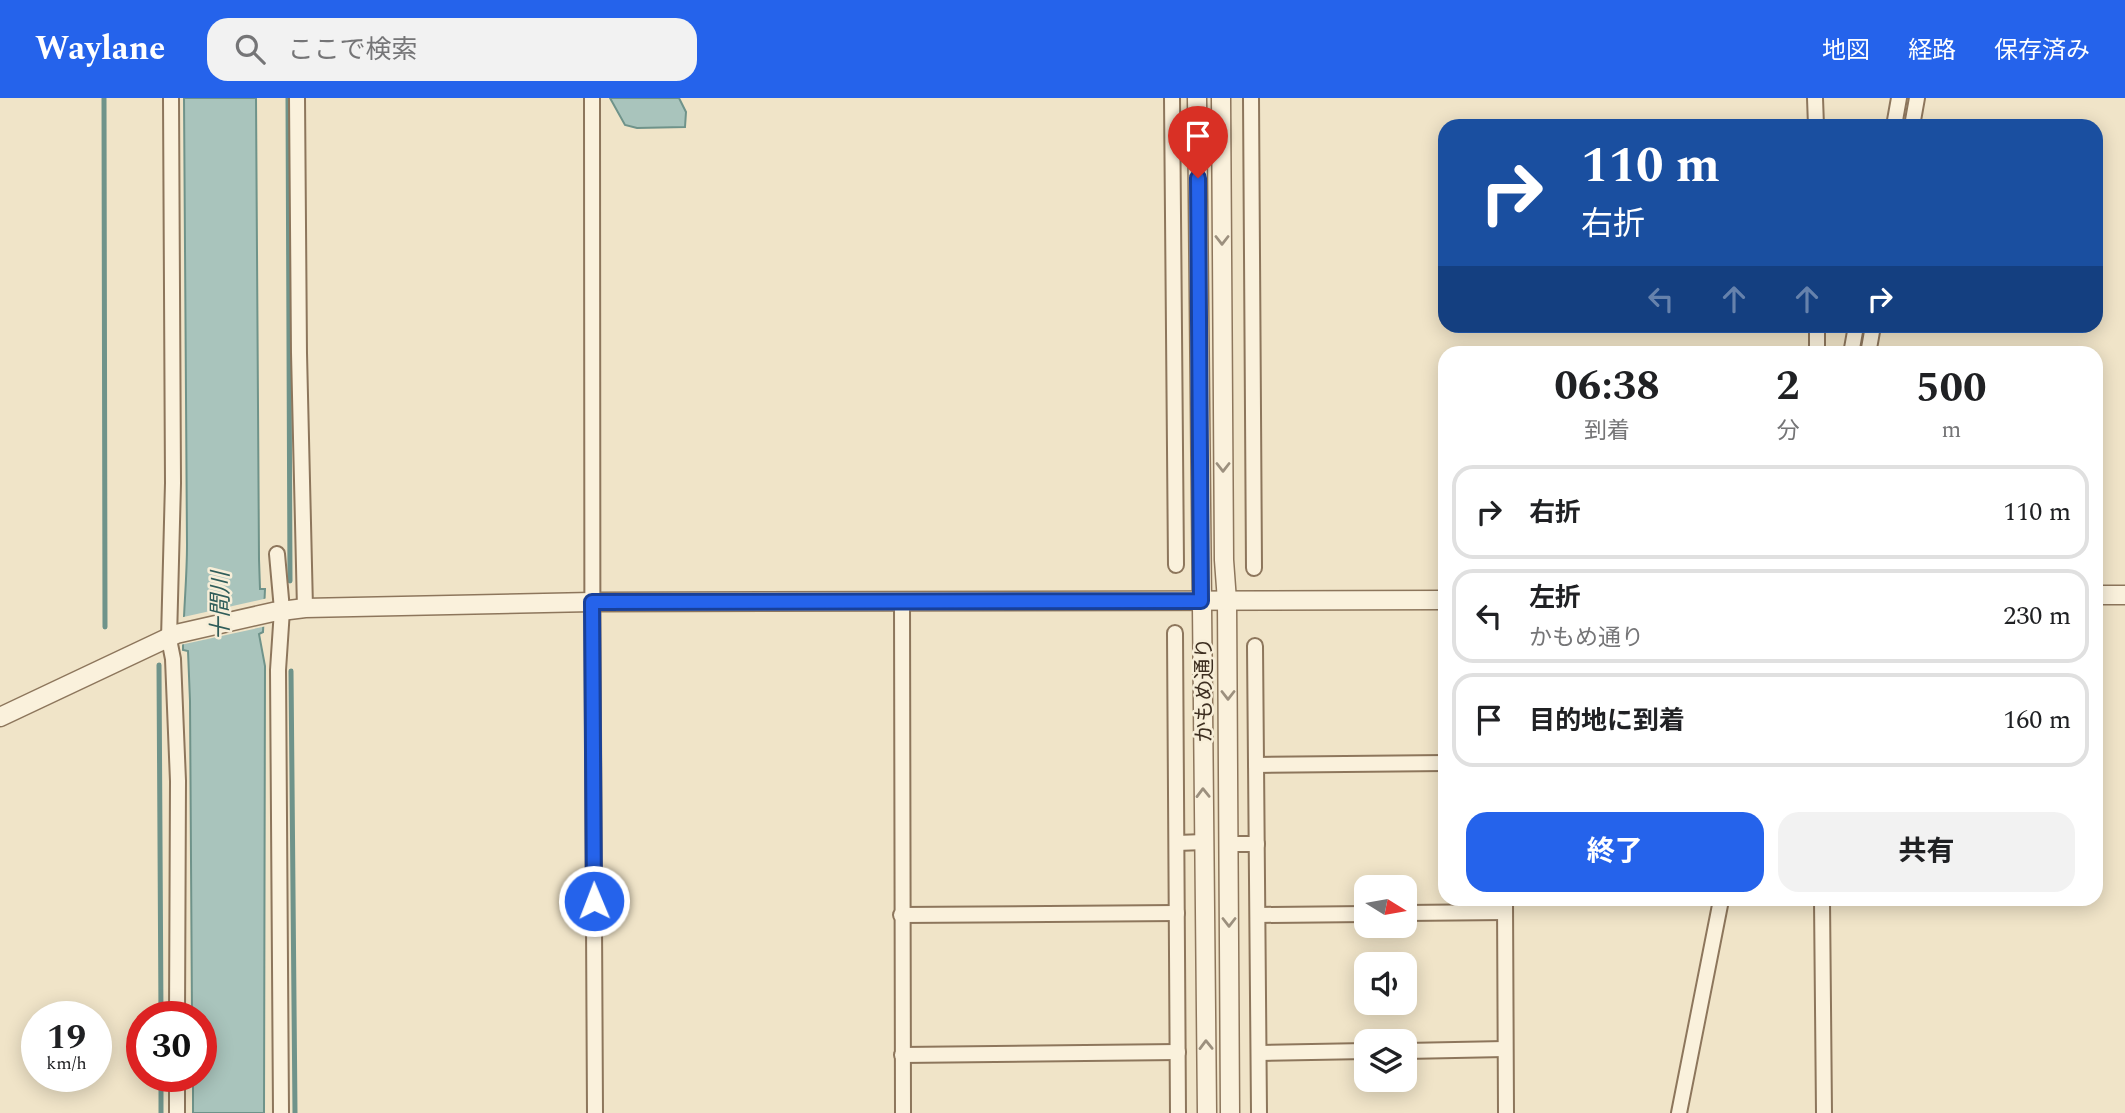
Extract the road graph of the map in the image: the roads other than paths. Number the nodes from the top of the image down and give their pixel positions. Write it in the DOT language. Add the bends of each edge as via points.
graph roads {
  1 [pos="171,98"];
  2 [pos="297,98"];
  3 [pos="592,98"];
  4 [pos="1172,98"];
  5 [pos="1197,98"];
  6 [pos="1222,98"];
  7 [pos="1251,98"];
  8 [pos="1815,98"];
  9 [pos="1899,98"];
  10 [pos="1917,98"];
  11 [pos="1816,119"];
  12 [pos="1895,119"];
  13 [pos="1913,119"];
  14 [pos="276,554"];
  15 [pos="1176,565"];
  16 [pos="1254,568"];
  17 [pos="2103,595"];
  18 [pos="2125,595"];
  19 [pos="902,600"];
  20 [pos="1438,600"];
  21 [pos="1201,601"];
  22 [pos="1227,601"];
  23 [pos="592,602"];
  24 [pos="304,608"];
  25 [pos="278,611"];
  26 [pos="1175,633"];
  27 [pos="173,636"];
  28 [pos="1255,646"];
  29 [pos="0,716"];
  30 [pos="1438,763"];
  31 [pos="1256,765"];
  32 [pos="1204,842"];
  33 [pos="1177,843"];
  34 [pos="1229,844"];
  35 [pos="1257,844"];
  36 [pos="1505,906"];
  37 [pos="1720,906"];
  38 [pos="1822,906"];
  39 [pos="1418,912"];
  40 [pos="1177,913"];
  41 [pos="1354,914"];
  42 [pos="901,915"];
  43 [pos="1258,915"];
  44 [pos="177,1001"];
  45 [pos="1505,1049"];
  46 [pos="1354,1051"];
  47 [pos="1417,1051"];
  48 [pos="1178,1052"];
  49 [pos="1259,1053"];
  50 [pos="902,1055"];
  51 [pos="177,1092"];
  52 [pos="177,1113"];
  53 [pos="281,1113"];
  54 [pos="595,1113"];
  55 [pos="903,1113"];
  56 [pos="1178,1113"];
  57 [pos="1207,1113"];
  58 [pos="1230,1113"];
  59 [pos="1259,1113"];
  60 [pos="1506,1113"];
  61 [pos="1679,1113"];
  62 [pos="1824,1113"];
  1 -- 27 [label="street"];
  2 -- 24 [label="street"];
  3 -- 23 [label="street"];
  4 -- 15 [label="street"];
  5 -- 21 [label="street, かもめ通り"];
  6 -- 22 [label="street, かもめ通り, one-way"];
  7 -- 16 [label="street"];
  8 -- 11 [label="street"];
  9 -- 12 [label="street"];
  10 -- 13 [label="street"];
  14 -- 25 [label="street"];
  17 -- 18 [label="street"];
  19 -- 21 [label="street"];
  19 -- 23 [label="street"];
  19 -- 42 [label="street"];
  20 -- 22 [label="street"];
  21 -- 22 [label="street"];
  32 -- 21 [label="street, かもめ通り, one-way"];
  22 -- 34 [label="street, かもめ通り, one-way"];
  23 -- 24 [label="street"];
  23 -- 54 [label="street"];
  24 -- 25 [label="street"];
  25 -- 27 [label="street"];
  25 -- 53 [label="street"];
  26 -- 33 [label="street"];
  27 -- 29 [label="street"];
  27 -- 44 [label="street"];
  28 -- 31 [label="street"];
  30 -- 31 [label="street"];
  31 -- 35 [label="street"];
  32 -- 33 [label="street"];
  57 -- 32 [label="street, かもめ通り, one-way"];
  33 -- 40 [label="street"];
  34 -- 35 [label="street"];
  34 -- 58 [label="street, かもめ通り, one-way"];
  35 -- 43 [label="street"];
  36 -- 39 [label="street"];
  36 -- 45 [label="street"];
  37 -- 61 [label="street"];
  38 -- 62 [label="street"];
  40 -- 42 [label="street"];
  40 -- 48 [label="street"];
  41 -- 43 [label="street"];
  42 -- 50 [label="street"];
  43 -- 49 [label="street"];
  45 -- 47 [label="street"];
  45 -- 60 [label="street"];
  46 -- 49 [label="street"];
  48 -- 50 [label="street"];
  48 -- 56 [label="street"];
  49 -- 59 [label="street"];
  50 -- 55 [label="street"];
  51 -- 52 [label="street"];
}
